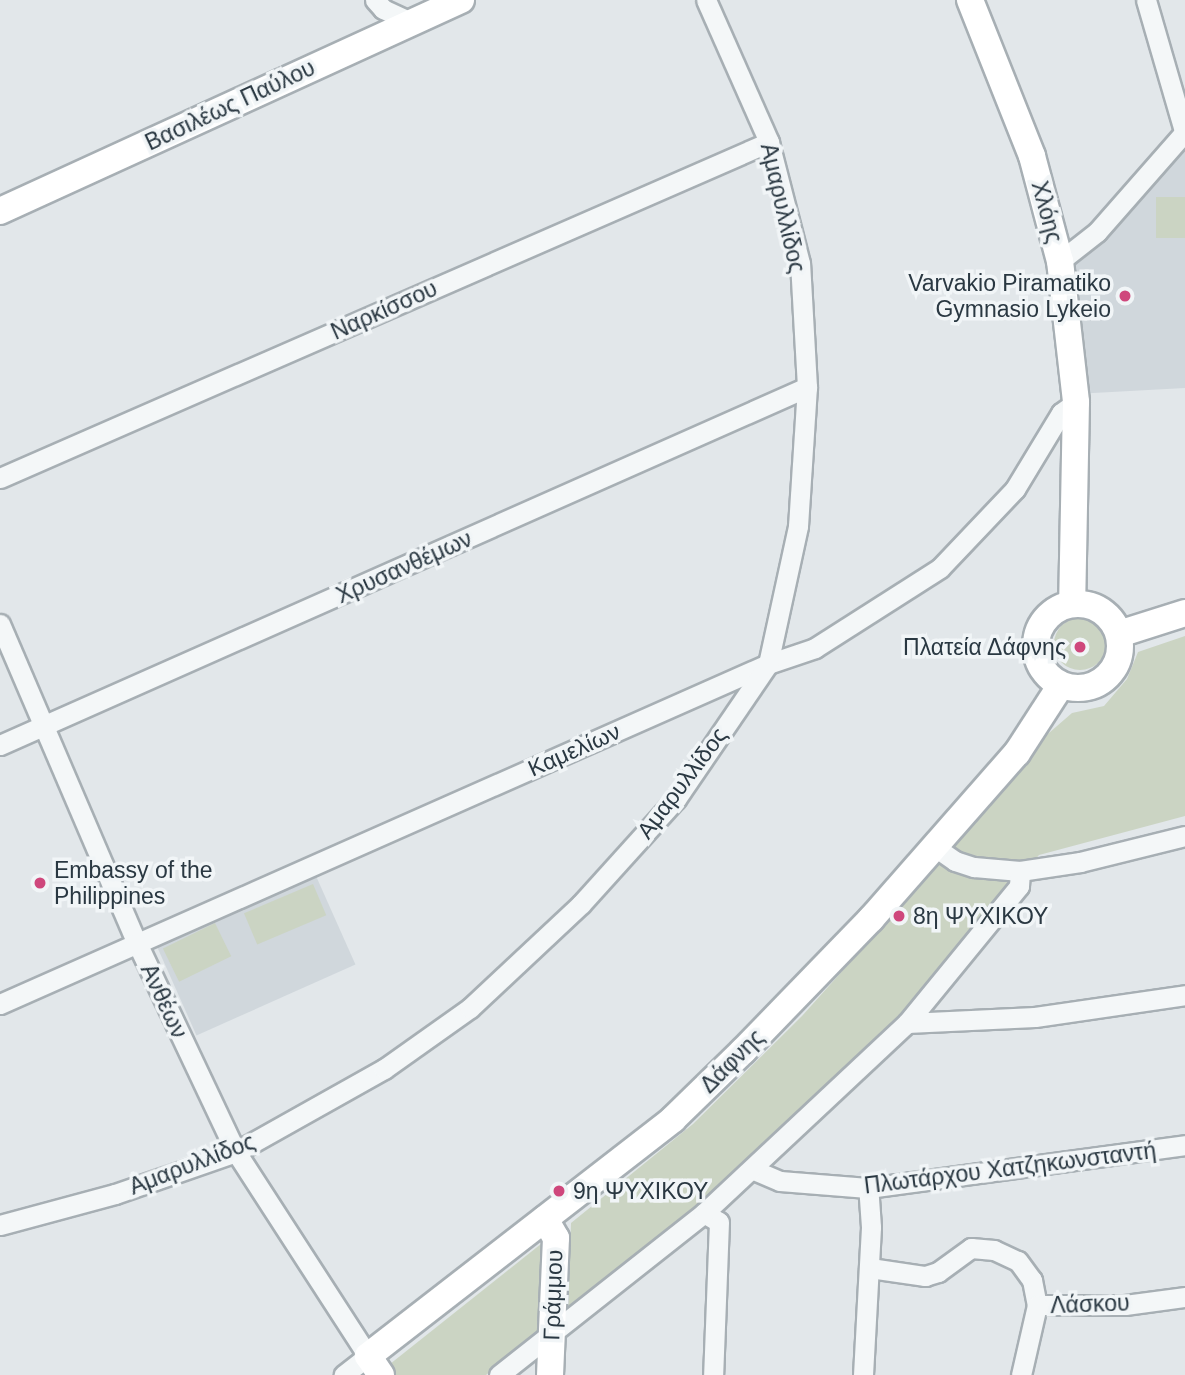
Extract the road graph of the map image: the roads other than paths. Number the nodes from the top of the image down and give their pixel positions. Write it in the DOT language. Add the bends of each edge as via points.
graph roads {
  1 [pos="461,0"];
  2 [pos="706,0"];
  3 [pos="970,0"];
  4 [pos="1146,0"];
  5 [pos="380,15"];
  6 [pos="1184,133"];
  7 [pos="769,142"];
  8 [pos="0,211"];
  9 [pos="1060,261"];
  10 [pos="807,387"];
  11 [pos="1076,402"];
  12 [pos="0,478"];
  13 [pos="1072,603"];
  14 [pos="1185,612"];
  15 [pos="0,624"];
  16 [pos="1119,634"];
  17 [pos="768,664"];
  18 [pos="1061,685"];
  19 [pos="45,727"];
  20 [pos="0,745"];
  21 [pos="1185,836"];
  22 [pos="935,847"];
  23 [pos="1020,871"];
  24 [pos="137,943"];
  25 [pos="1185,995"];
  26 [pos="0,1004"];
  27 [pos="907,1023"];
  28 [pos="1185,1145"];
  29 [pos="236,1152"];
  30 [pos="754,1170"];
  31 [pos="868,1188"];
  32 [pos="704,1213"];
  33 [pos="545,1219"];
  34 [pos="0,1225"];
  35 [pos="870,1268"];
  36 [pos="1185,1297"];
  37 [pos="1037,1306"];
  38 [pos="551,1332"];
  39 [pos="375,1365"];
  40 [pos="344,1375"];
  41 [pos="499,1375"];
  42 [pos="550,1375"];
  43 [pos="713,1375"];
  44 [pos="863,1375"];
  45 [pos="1021,1375"];
  1 -- 5 [label="main road, Βασιλέως Παύλου" via="411,22"];
  2 -- 7 [label="street, Αμαρυλλίδος"];
  3 -- 9 [label="main road, Χλόης" via="1032,156"];
  4 -- 6 [label="street"];
  5 -- 8 [label="main road, Βασιλέως Παύλου"];
  6 -- 9 [label="street" via="1097,232"];
  7 -- 10 [label="street, Αμαρυλλίδος" via="800,263"];
  7 -- 12 [label="street, Ναρκίσσου"];
  9 -- 11 [label="main road, Χλόης"];
  10 -- 17 [label="street, Αμαρυλλίδος" via="798,526"];
  10 -- 19 [label="street, Χρυσανθέμων"];
  11 -- 13 [label="main road, Χλόης"];
  11 -- 17 [label="street, Καμελίων" via="1061,413 1015,489 940,568 815,648"];
  13 -- 16 [label="main road" via="1101,610"];
  13 -- 18 [label="main road" via="1047,615 1035,640 1040,666"];
  14 -- 16 [label="main road"];
  15 -- 19 [label="street, Ανθέων"];
  16 -- 18 [label="main road" via="1118,661 1100,682 1087,687"];
  17 -- 24 [label="street, Καμελίων"];
  17 -- 29 [label="street, Αμαρυλλίδος" via="676,799 582,904 470,1008 384,1069"];
  18 -- 22 [label="main road, Δάφνης" via="1017,753"];
  19 -- 20 [label="street, Χρυσανθέμων"];
  19 -- 24 [label="street, Ανθέων"];
  21 -- 23 [label="street" via="1080,862"];
  22 -- 23 [label="street" via="964,864"];
  22 -- 33 [label="main road, Δάφνης" via="871,919 673,1119"];
  23 -- 27 [label="street" via="1019,886"];
  24 -- 26 [label="street, Καμελίων"];
  24 -- 29 [label="street, Ανθέων"];
  25 -- 27 [label="street" via="1035,1017"];
  27 -- 30 [label="street"];
  28 -- 31 [label="street, Πλωτάρχου Χατζηκωνσταντή"];
  29 -- 34 [label="street, Αμαρυλλίδος" via="115,1194"];
  29 -- 39 [label="street, Ανθέων"];
  30 -- 31 [label="street, Πλωτάρχου Χατζηκωνσταντή" via="780,1181"];
  30 -- 32 [label="street"];
  31 -- 35 [label="street"];
  32 -- 38 [label="street"];
  32 -- 43 [label="street" via="719,1222"];
  33 -- 38 [label="main road, Γράμμου" via="556,1238"];
  33 -- 39 [label="main road, Δάφνης"];
  35 -- 37 [label="street, Λάσκου" via="925,1276 971,1248 994,1250 1018,1261 1032,1280"];
  35 -- 44 [label="street"];
  36 -- 37 [label="street, Λάσκου"];
  37 -- 45 [label="street"];
  38 -- 41 [label="street"];
  38 -- 42 [label="main road, Γράμμου"];
  39 -- 40 [label="street, Δάφνης"];
}
